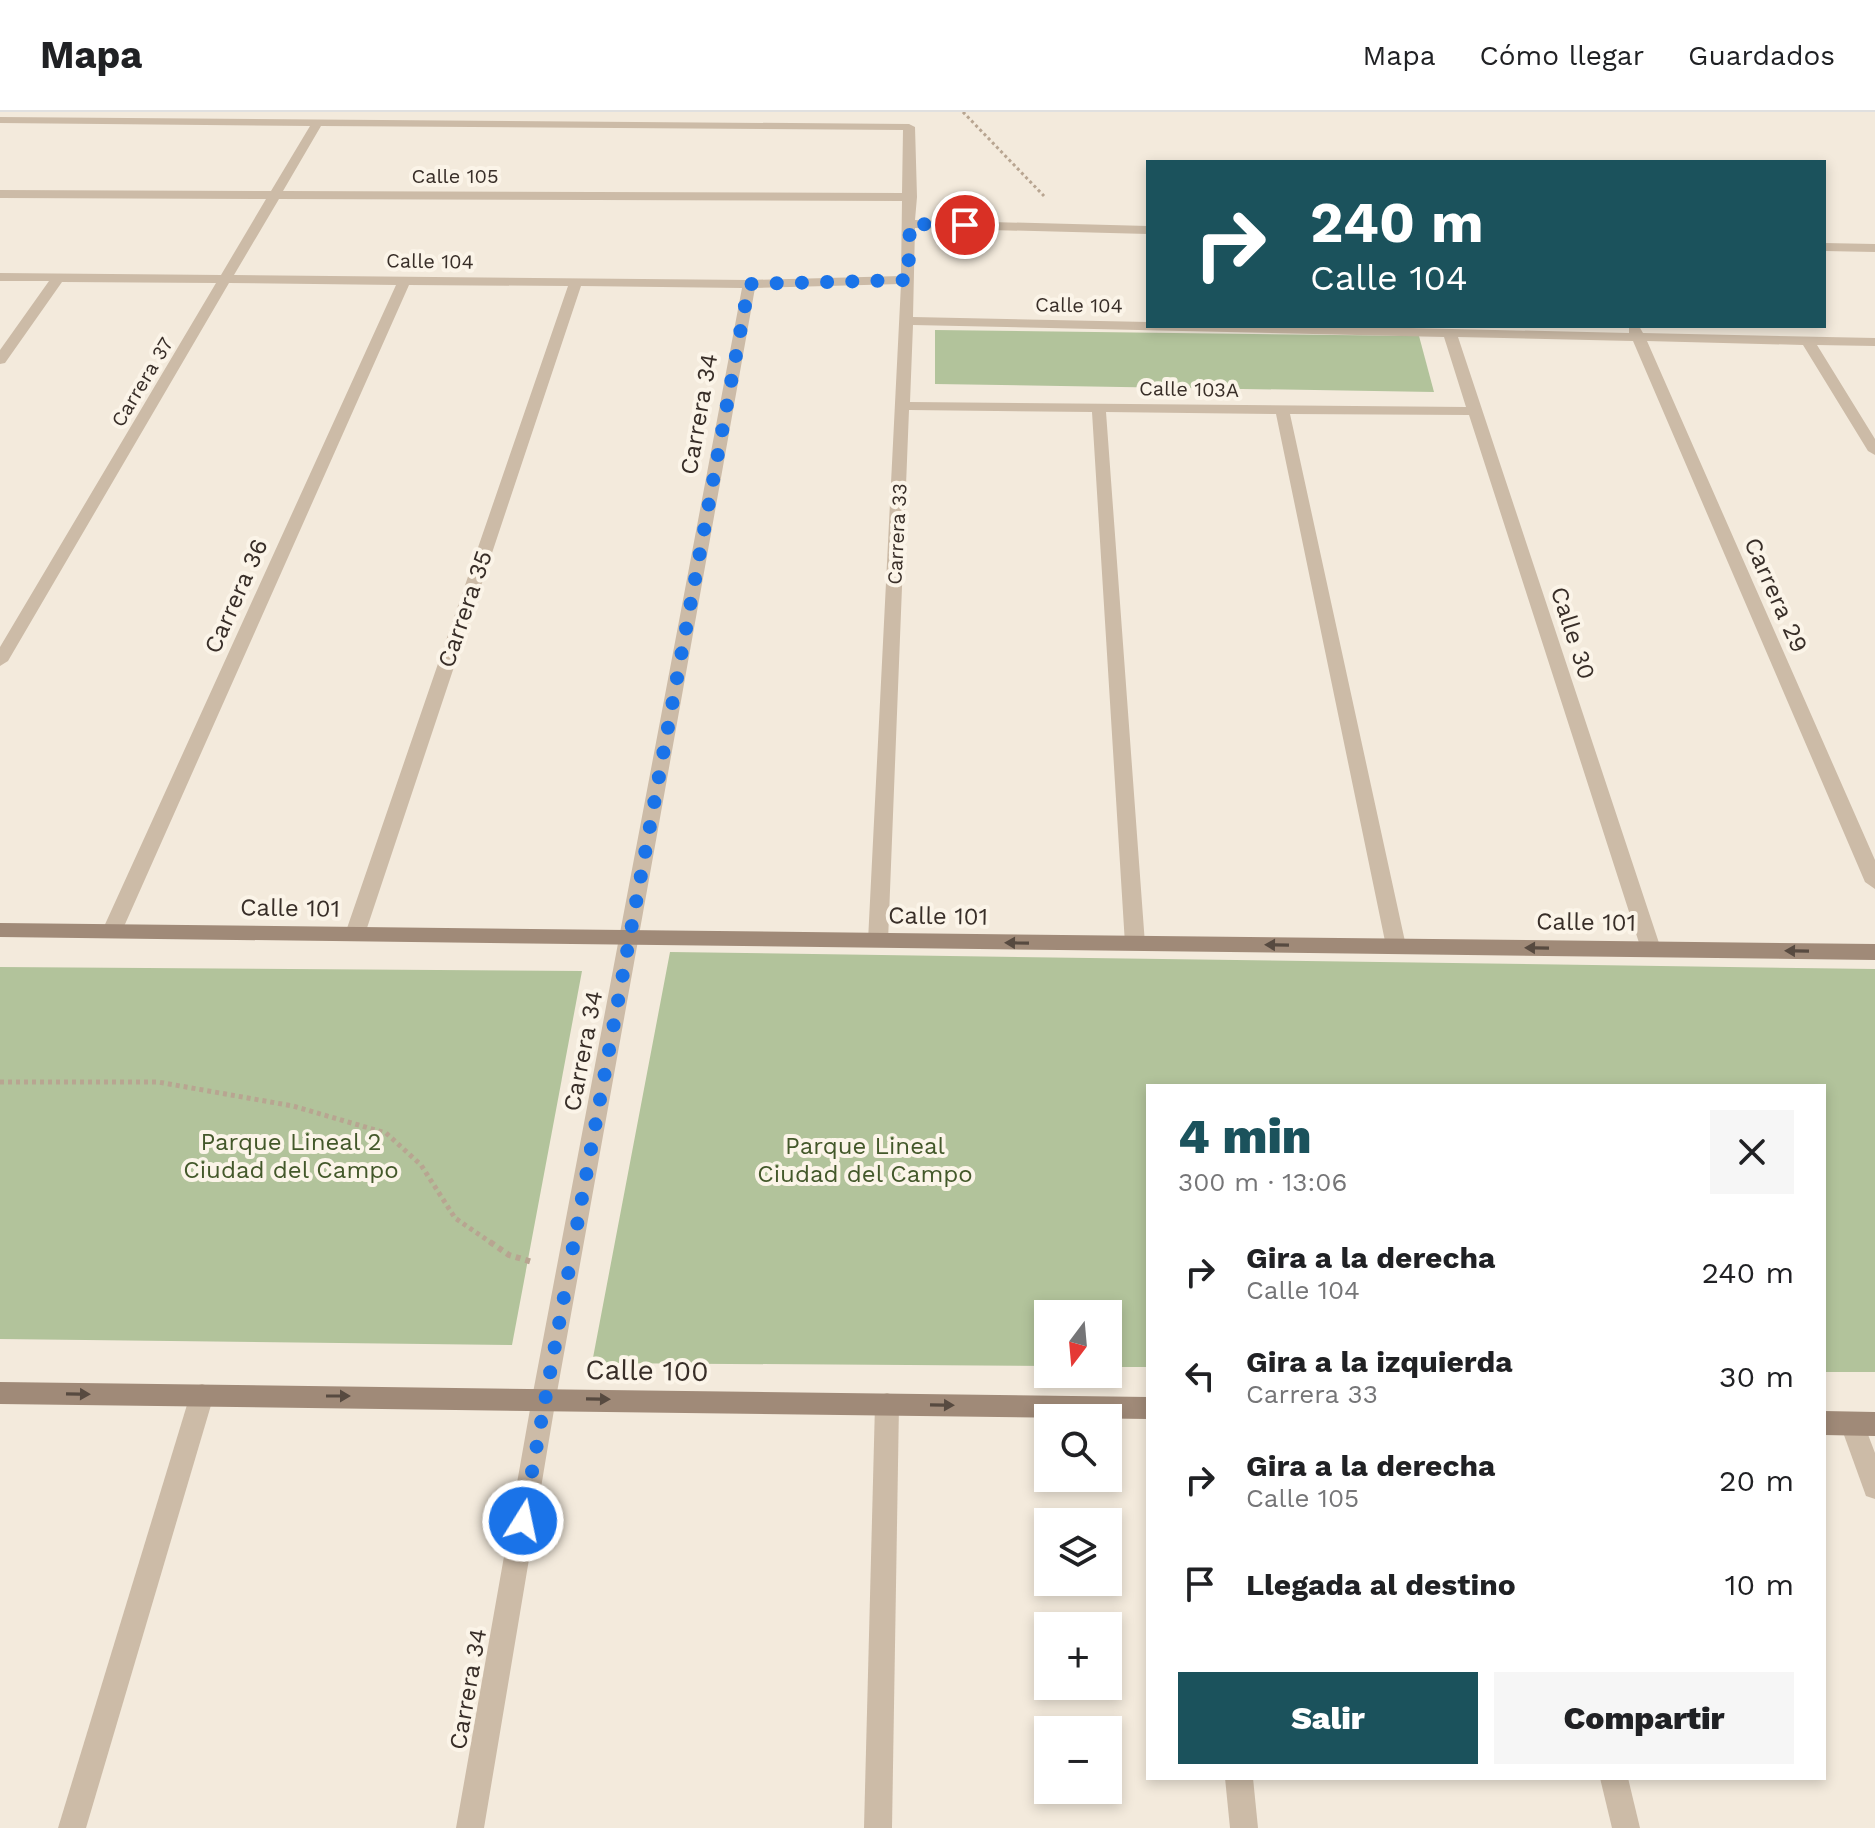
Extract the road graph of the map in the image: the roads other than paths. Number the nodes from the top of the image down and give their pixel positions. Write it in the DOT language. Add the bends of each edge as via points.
graph roads {
  1 [pos="0,120"];
  2 [pos="317,123"];
  3 [pos="0,194"];
  4 [pos="275,196"];
  5 [pos="911,197"];
  6 [pos="910,224"];
  7 [pos="1146,230"];
  8 [pos="1826,247"];
  9 [pos="1875,248"];
  10 [pos="0,277"];
  11 [pos="59,277"];
  12 [pos="227,279"];
  13 [pos="908,280"];
  14 [pos="404,281"];
  15 [pos="576,283"];
  16 [pos="749,284"];
  17 [pos="906,321"];
  18 [pos="1146,326"];
  19 [pos="1252,328"];
  20 [pos="1449,332"];
  21 [pos="1636,332"];
  22 [pos="1807,340"];
  23 [pos="1875,342"];
  24 [pos="0,360"];
  25 [pos="903,406"];
  26 [pos="1099,408"];
  27 [pos="1282,410"];
  28 [pos="1475,411"];
  29 [pos="1875,451"];
  30 [pos="0,661"];
  31 [pos="1875,882"];
  32 [pos="0,930"];
  33 [pos="112,931"];
  34 [pos="355,934"];
  35 [pos="631,938"];
  36 [pos="878,941"];
  37 [pos="1135,944"];
  38 [pos="1396,946"];
  39 [pos="1651,949"];
  40 [pos="1875,952"];
  41 [pos="0,1393"];
  42 [pos="202,1395"];
  43 [pos="544,1398"];
  44 [pos="887,1404"];
  45 [pos="1146,1408"];
  46 [pos="1826,1423"];
  47 [pos="1864,1424"];
  48 [pos="1875,1487"];
  49 [pos="1239,1780"];
  50 [pos="1614,1780"];
  51 [pos="72,1828"];
  52 [pos="470,1828"];
  53 [pos="878,1828"];
  54 [pos="1244,1828"];
  55 [pos="1626,1828"];
  1 -- 2 [label="street"];
  2 -- 4 [label="street, Carrera 37"];
  2 -- 5 [label="street, Carrera 33" via="909,127"];
  3 -- 4 [label="street, Calle 105"];
  4 -- 5 [label="street, Calle 105"];
  4 -- 12 [label="street, Carrera 37"];
  5 -- 6 [label="street, Carrera 33"];
  6 -- 7 [label="street"];
  6 -- 13 [label="street, Carrera 33"];
  8 -- 9 [label="street"];
  10 -- 11 [label="street, Calle 104"];
  11 -- 12 [label="street, Calle 104"];
  11 -- 24 [label="street"];
  12 -- 14 [label="street, Calle 104"];
  12 -- 30 [label="street, Carrera 37"];
  13 -- 16 [label="street, Calle 104"];
  13 -- 17 [label="street, Carrera 33"];
  14 -- 15 [label="street, Calle 104"];
  14 -- 33 [label="street, Carrera 36"];
  15 -- 16 [label="street, Calle 104"];
  15 -- 34 [label="street, Carrera 35"];
  16 -- 35 [label="street, Carrera 34"];
  17 -- 18 [label="street, Calle 104"];
  17 -- 25 [label="street, Carrera 33"];
  19 -- 20 [label="street, Calle 104"];
  20 -- 21 [label="street, Calle 104"];
  20 -- 28 [label="street, Calle 30"];
  21 -- 22 [label="street, Calle 104"];
  21 -- 31 [label="street, Carrera 29"];
  22 -- 23 [label="street, Calle 104"];
  22 -- 29 [label="street"];
  25 -- 26 [label="street, Calle 103A"];
  25 -- 36 [label="street, Carrera 33"];
  26 -- 27 [label="street, Calle 103A"];
  26 -- 37 [label="street"];
  27 -- 28 [label="street, Calle 103A"];
  27 -- 38 [label="street"];
  28 -- 39 [label="street, Calle 30"];
  32 -- 33 [label="street, Calle 101"];
  33 -- 34 [label="street, Calle 101"];
  34 -- 35 [label="street, Calle 101"];
  35 -- 36 [label="street, Calle 101"];
  35 -- 43 [label="street, Carrera 34"];
  37 -- 36 [label="street, Calle 101, one-way"];
  38 -- 37 [label="street, Calle 101, one-way"];
  39 -- 38 [label="street, Calle 101, one-way"];
  40 -- 39 [label="street, Calle 101, one-way"];
  41 -- 42 [label="street, Calle 100, one-way"];
  42 -- 43 [label="street, Calle 100, one-way"];
  42 -- 51 [label="street"];
  43 -- 44 [label="street, Calle 100, one-way"];
  43 -- 52 [label="street, Carrera 34"];
  44 -- 45 [label="street, Calle 100, one-way"];
  44 -- 53 [label="street"];
  46 -- 47 [label="street"];
  47 -- 48 [label="street"];
  49 -- 54 [label="street"];
  50 -- 55 [label="street"];
}
